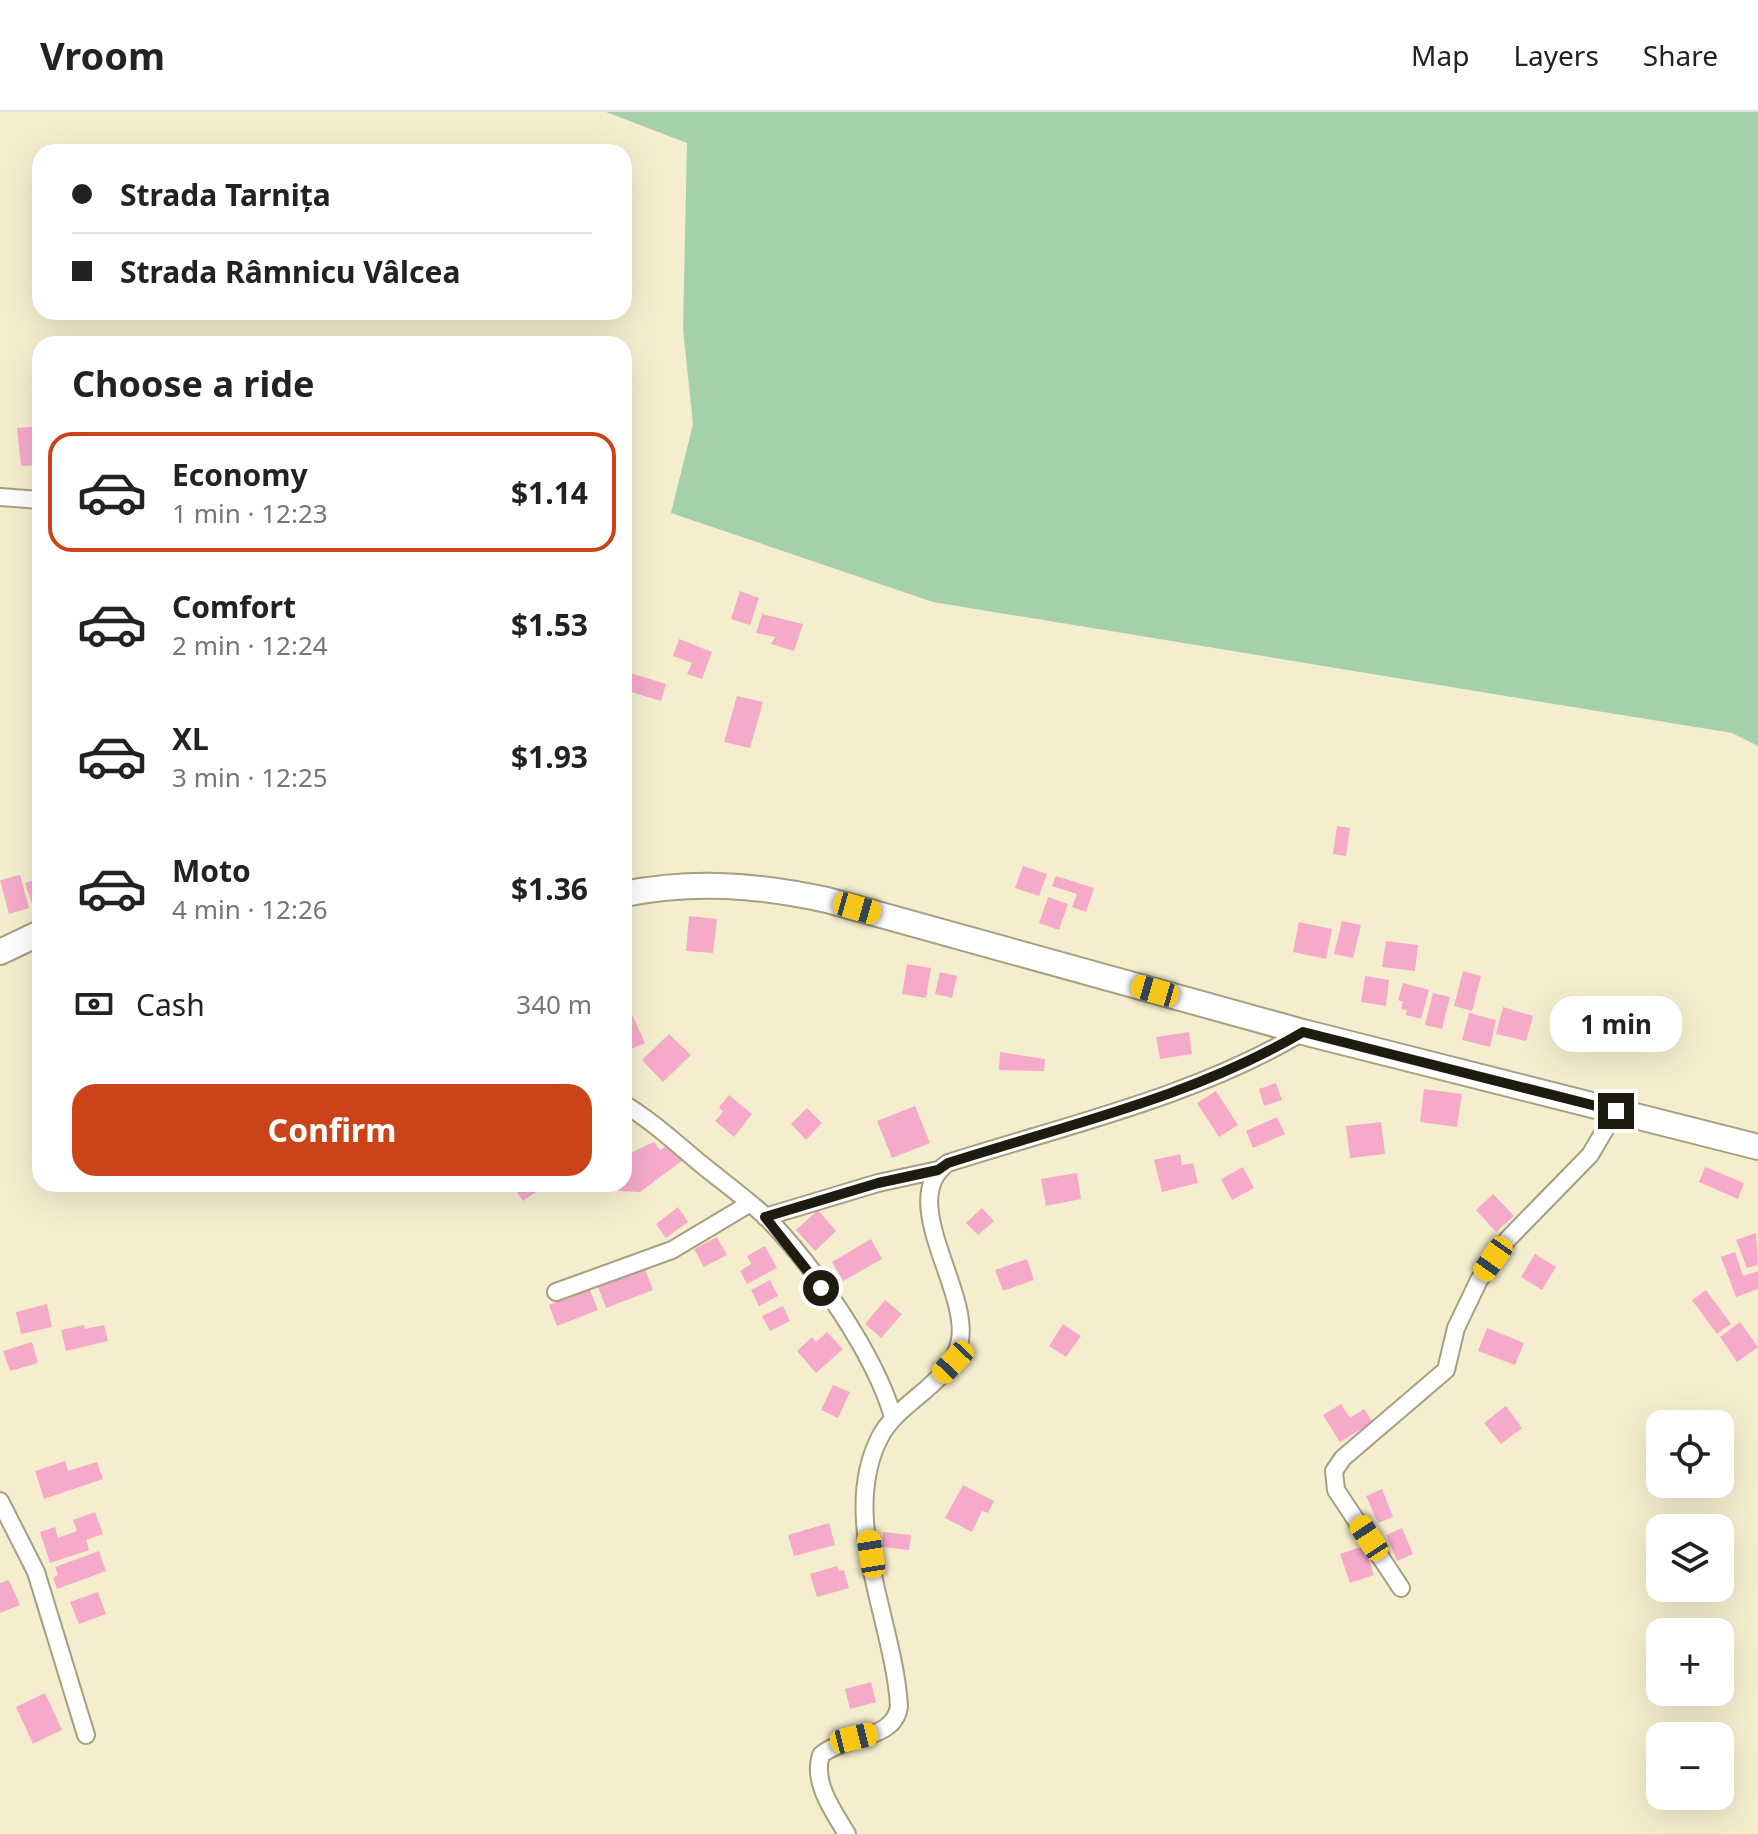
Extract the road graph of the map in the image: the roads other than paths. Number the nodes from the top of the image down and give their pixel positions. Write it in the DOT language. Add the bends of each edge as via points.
graph roads {
  1 [pos="0,497"];
  2 [pos="32,499"];
  3 [pos="632,893"];
  4 [pos="32,937"];
  5 [pos="0,952"];
  6 [pos="1303,1032"];
  7 [pos="632,1109"];
  8 [pos="1616,1111"];
  9 [pos="1758,1147"];
  10 [pos="938,1170"];
  11 [pos="749,1204"];
  12 [pos="765,1217"];
  13 [pos="556,1292"];
  14 [pos="893,1417"];
  15 [pos="0,1501"];
  16 [pos="1401,1588"];
  17 [pos="86,1735"];
  18 [pos="847,1834"];
  1 -- 2 [label="street"];
  3 -- 6 [label="main road" via="709,884 791,892"];
  4 -- 5 [label="main road"];
  6 -- 8 [label="main road"];
  6 -- 10 [label="street" via="1270,1052 1179,1090"];
  7 -- 11 [label="street"];
  8 -- 9 [label="main road"];
  8 -- 16 [label="street" via="1590,1155 1508,1239 1479,1280 1456,1328 1446,1370 1334,1471 1336,1490"];
  10 -- 12 [label="street"];
  10 -- 14 [label="street" via="927,1195 959,1305 960,1339 953,1362"];
  11 -- 12 [label="street"];
  11 -- 13 [label="street" via="672,1250"];
  12 -- 14 [label="street" via="861,1344 876,1368"];
  14 -- 18 [label="street" via="872,1455 863,1498 899,1706 888,1728 821,1755 822,1787"];
  15 -- 17 [label="street" via="36,1572"];
}
